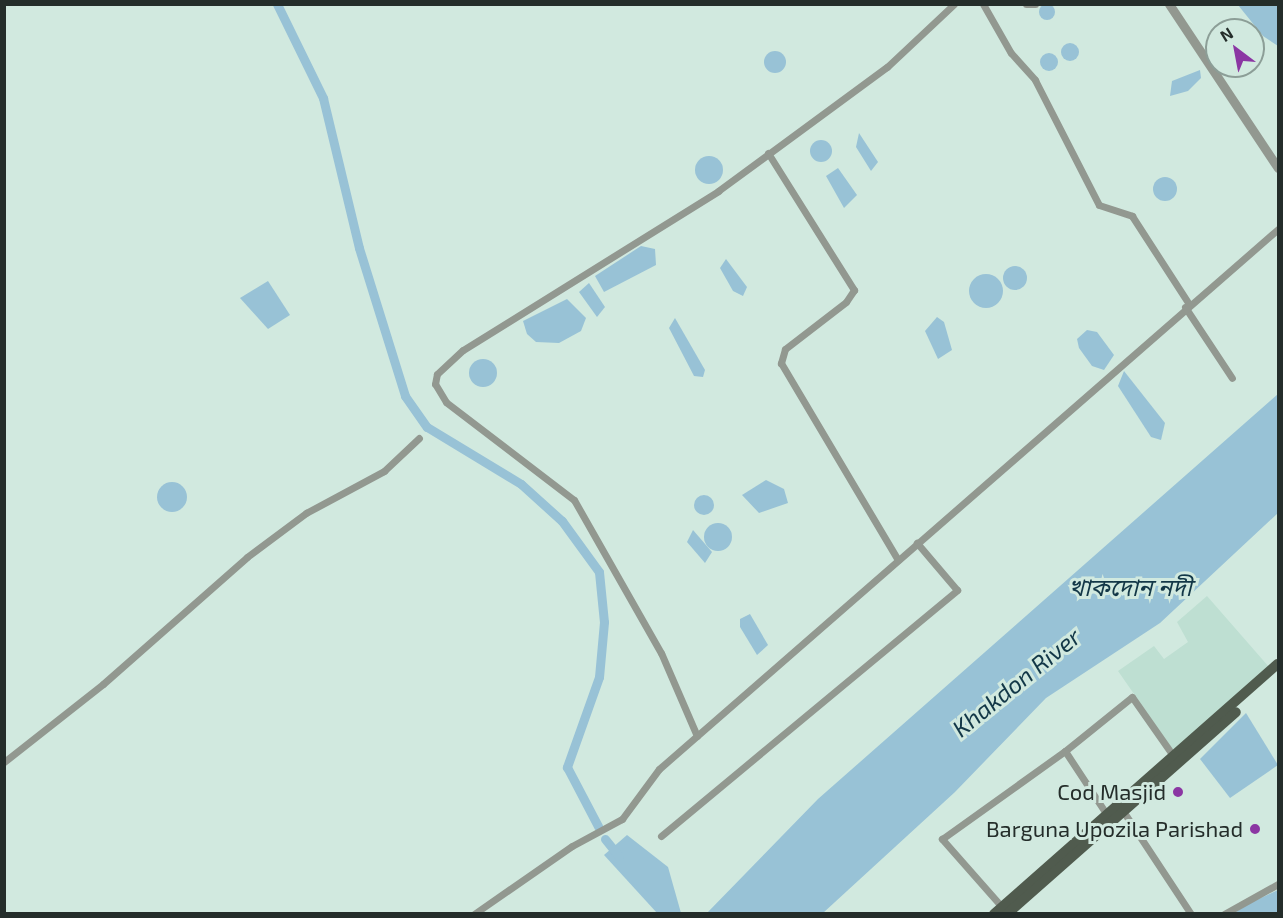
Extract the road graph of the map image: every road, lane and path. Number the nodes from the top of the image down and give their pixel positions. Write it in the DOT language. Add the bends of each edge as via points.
graph roads {
  1 [pos="954,4"];
  2 [pos="983,4"];
  3 [pos="1026,4"];
  4 [pos="1035,4"];
  5 [pos="1169,4"];
  6 [pos="768,153"];
  7 [pos="1278,168"];
  8 [pos="1278,229"];
  9 [pos="1187,305"];
  10 [pos="1232,378"];
  11 [pos="419,438"];
  12 [pos="917,543"];
  13 [pos="898,560"];
  14 [pos="1278,664"];
  15 [pos="1278,674"];
  16 [pos="697,736"];
  17 [pos="1065,751"];
  18 [pos="1174,757"];
  19 [pos="4,762"];
  20 [pos="1123,811"];
  21 [pos="1107,815"];
  22 [pos="661,836"];
  23 [pos="1278,884"];
  24 [pos="1001,911"];
  25 [pos="474,914"];
  26 [pos="1191,914"];
  27 [pos="1224,914"];
  1 -- 6 [label="street" via="886,67"];
  2 -- 9 [label="street" via="1011,53 1035,80 1099,205 1132,216"];
  3 -- 4 [label="street"];
  5 -- 7 [label="street"];
  6 -- 13 [label="street" via="854,290 846,302 785,349 781,363"];
  6 -- 16 [label="street" via="635,245 463,350 435,378 446,402 574,500 661,653"];
  8 -- 9 [label="street"];
  9 -- 10 [label="street"];
  9 -- 12 [label="street"];
  11 -- 19 [label="street" via="384,471 306,513 247,556 103,684"];
  12 -- 13 [label="street"];
  12 -- 22 [label="street" via="957,590"];
  13 -- 16 [label="street"];
  14 -- 18 [label="main road"];
  15 -- 20 [label="main road"];
  16 -- 25 [label="street" via="659,769 622,819 572,846"];
  17 -- 18 [label="street" via="1132,698"];
  17 -- 21 [label="street"];
  17 -- 24 [label="street" via="942,839"];
  18 -- 21 [label="main road"];
  20 -- 24 [label="main road"];
  20 -- 26 [label="street"];
  21 -- 24 [label="main road"];
  23 -- 27 [label="street"];
}
